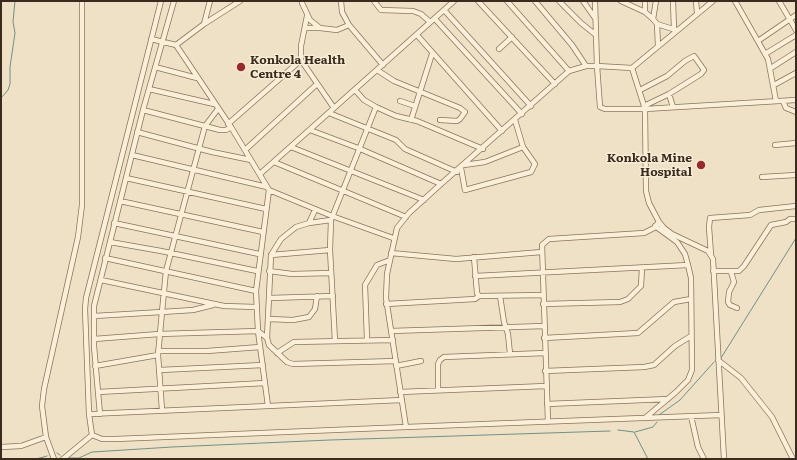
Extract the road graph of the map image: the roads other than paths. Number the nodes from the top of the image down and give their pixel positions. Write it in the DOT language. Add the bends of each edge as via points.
graph roads {
  1 [pos="82,1"];
  2 [pos="161,1"];
  3 [pos="174,1"];
  4 [pos="210,1"];
  5 [pos="240,1"];
  6 [pos="307,1"];
  7 [pos="341,1"];
  8 [pos="374,1"];
  9 [pos="454,1"];
  10 [pos="478,1"];
  11 [pos="507,1"];
  12 [pos="535,1"];
  13 [pos="559,1"];
  14 [pos="583,1"];
  15 [pos="595,1"];
  16 [pos="621,1"];
  17 [pos="645,1"];
  18 [pos="656,1"];
  19 [pos="673,1"];
  20 [pos="696,1"];
  21 [pos="713,1"];
  22 [pos="735,1"];
  23 [pos="778,1"];
  24 [pos="302,2"];
  25 [pos="444,10"];
  26 [pos="645,12"];
  27 [pos="697,13"];
  28 [pos="796,15"];
  29 [pos="307,16"];
  30 [pos="435,19"];
  31 [pos="654,19"];
  32 [pos="788,19"];
  33 [pos="595,20"];
  34 [pos="430,22"];
  35 [pos="204,24"];
  36 [pos="657,24"];
  37 [pos="349,25"];
  38 [pos="305,28"];
  39 [pos="320,28"];
  40 [pos="675,30"];
  41 [pos="796,30"];
  42 [pos="417,35"];
  43 [pos="596,35"];
  44 [pos="796,35"];
  45 [pos="512,37"];
  46 [pos="151,39"];
  47 [pos="162,41"];
  48 [pos="758,41"];
  49 [pos="176,45"];
  50 [pos="658,46"];
  51 [pos="499,49"];
  52 [pos="796,52"];
  53 [pos="432,54"];
  54 [pos="765,54"];
  55 [pos="301,60"];
  56 [pos="383,65"];
  57 [pos="586,66"];
  58 [pos="597,66"];
  59 [pos="154,67"];
  60 [pos="632,68"];
  61 [pos="771,68"];
  62 [pos="377,70"];
  63 [pos="569,71"];
  64 [pos="796,73"];
  65 [pos="197,78"];
  66 [pos="317,84"];
  67 [pos="555,84"];
  68 [pos="774,86"];
  69 [pos="148,89"];
  70 [pos="355,90"];
  71 [pos="640,90"];
  72 [pos="419,92"];
  73 [pos="669,94"];
  74 [pos="783,100"];
  75 [pos="796,100"];
  76 [pos="400,101"];
  77 [pos="776,101"];
  78 [pos="214,104"];
  79 [pos="415,106"];
  80 [pos="531,106"];
  81 [pos="376,107"];
  82 [pos="645,107"];
  83 [pos="673,107"];
  84 [pos="334,108"];
  85 [pos="218,109"];
  86 [pos="143,110"];
  87 [pos="329,112"];
  88 [pos="796,112"];
  89 [pos="522,114"];
  90 [pos="411,120"];
  91 [pos="440,120"];
  92 [pos="515,120"];
  93 [pos="205,126"];
  94 [pos="230,126"];
  95 [pos="367,129"];
  96 [pos="310,130"];
  97 [pos="502,131"];
  98 [pos="138,132"];
  99 [pos="796,143"];
  100 [pos="775,145"];
  101 [pos="291,147"];
  102 [pos="523,147"];
  103 [pos="199,148"];
  104 [pos="358,148"];
  105 [pos="483,149"];
  106 [pos="245,150"];
  107 [pos="132,155"];
  108 [pos="251,160"];
  109 [pos="274,162"];
  110 [pos="463,167"];
  111 [pos="194,169"];
  112 [pos="350,171"];
  113 [pos="457,172"];
  114 [pos="260,174"];
  115 [pos="796,175"];
  116 [pos="762,177"];
  117 [pos="126,178"];
  118 [pos="441,184"];
  119 [pos="268,188"];
  120 [pos="342,191"];
  121 [pos="188,192"];
  122 [pos="424,200"];
  123 [pos="120,202"];
  124 [pos="796,206"];
  125 [pos="266,210"];
  126 [pos="315,210"];
  127 [pos="182,215"];
  128 [pos="406,217"];
  129 [pos="331,218"];
  130 [pos="796,219"];
  131 [pos="114,223"];
  132 [pos="309,223"];
  133 [pos="657,224"];
  134 [pos="263,232"];
  135 [pos="176,236"];
  136 [pos="393,238"];
  137 [pos="110,242"];
  138 [pos="330,250"];
  139 [pos="542,252"];
  140 [pos="171,253"];
  141 [pos="390,253"];
  142 [pos="259,254"];
  143 [pos="711,255"];
  144 [pos="271,256"];
  145 [pos="474,257"];
  146 [pos="105,258"];
  147 [pos="390,260"];
  148 [pos="688,265"];
  149 [pos="642,268"];
  150 [pos="166,271"];
  151 [pos="257,271"];
  152 [pos="269,271"];
  153 [pos="713,271"];
  154 [pos="542,272"];
  155 [pos="732,272"];
  156 [pos="332,273"];
  157 [pos="475,276"];
  158 [pos="101,280"];
  159 [pos="256,291"];
  160 [pos="164,295"];
  161 [pos="543,295"];
  162 [pos="317,296"];
  163 [pos="333,296"];
  164 [pos="479,296"];
  165 [pos="500,296"];
  166 [pos="270,298"];
  167 [pos="691,299"];
  168 [pos="215,304"];
  169 [pos="386,304"];
  170 [pos="543,304"];
  171 [pos="256,307"];
  172 [pos="737,308"];
  173 [pos="162,312"];
  174 [pos="94,316"];
  175 [pos="269,319"];
  176 [pos="544,326"];
  177 [pos="506,328"];
  178 [pos="258,331"];
  179 [pos="391,331"];
  180 [pos="159,334"];
  181 [pos="691,336"];
  182 [pos="267,338"];
  183 [pos="544,338"];
  184 [pos="94,339"];
  185 [pos="259,340"];
  186 [pos="367,340"];
  187 [pos="393,340"];
  188 [pos="335,341"];
  189 [pos="260,347"];
  190 [pos="158,353"];
  191 [pos="277,353"];
  192 [pos="545,353"];
  193 [pos="510,354"];
  194 [pos="718,360"];
  195 [pos="422,361"];
  196 [pos="396,363"];
  197 [pos="263,365"];
  198 [pos="95,366"];
  199 [pos="160,370"];
  200 [pos="545,371"];
  201 [pos="265,383"];
  202 [pos="546,386"];
  203 [pos="161,389"];
  204 [pos="438,390"];
  205 [pos="98,392"];
  206 [pos="400,392"];
  207 [pos="668,399"];
  208 [pos="402,400"];
  209 [pos="547,404"];
  210 [pos="268,406"];
  211 [pos="162,410"];
  212 [pos="90,414"];
  213 [pos="100,414"];
  214 [pos="721,415"];
  215 [pos="691,416"];
  216 [pos="644,418"];
  217 [pos="548,422"];
  218 [pos="406,427"];
  219 [pos="92,435"];
  220 [pos="46,437"];
  221 [pos="1,447"];
  222 [pos="54,459"];
  223 [pos="63,459"];
  224 [pos="704,459"];
  225 [pos="724,459"];
  226 [pos="793,459"];
  1 -- 220 [label="street" via="82,205 78,237 44,389 42,406"];
  2 -- 46 [label="street"];
  3 -- 47 [label="street"];
  4 -- 35 [label="street"];
  5 -- 35 [label="street"];
  6 -- 24 [label="street"];
  7 -- 37 [label="street" via="342,12"];
  8 -- 34 [label="street" via="381,10 414,11 422,14"];
  9 -- 25 [label="street"];
  10 -- 45 [label="street"];
  11 -- 63 [label="street"];
  12 -- 57 [label="street"];
  13 -- 43 [label="street"];
  14 -- 33 [label="street"];
  15 -- 33 [label="street"];
  16 -- 26 [label="street"];
  17 -- 26 [label="street"];
  18 -- 31 [label="street"];
  19 -- 40 [label="street"];
  20 -- 27 [label="street"];
  21 -- 27 [label="street"];
  22 -- 48 [label="street"];
  23 -- 32 [label="street"];
  24 -- 29 [label="street"];
  25 -- 30 [label="street"];
  25 -- 80 [label="street"];
  26 -- 31 [label="street"];
  27 -- 40 [label="street"];
  28 -- 32 [label="street"];
  29 -- 38 [label="street"];
  29 -- 39 [label="street"];
  30 -- 34 [label="street"];
  30 -- 89 [label="street"];
  31 -- 36 [label="street"];
  32 -- 41 [label="street"];
  32 -- 48 [label="street"];
  33 -- 43 [label="street"];
  34 -- 42 [label="street"];
  35 -- 49 [label="street"];
  36 -- 40 [label="street"];
  36 -- 50 [label="street"];
  37 -- 39 [label="street" via="337,30"];
  37 -- 56 [label="street"];
  38 -- 39 [label="street"];
  38 -- 55 [label="street"];
  40 -- 50 [label="street"];
  42 -- 53 [label="street"];
  42 -- 56 [label="street"];
  43 -- 58 [label="street"];
  44 -- 54 [label="street"];
  45 -- 51 [label="street"];
  45 -- 67 [label="street"];
  46 -- 47 [label="street"];
  46 -- 212 [label="street" via="86,298"];
  47 -- 49 [label="street"];
  47 -- 59 [label="street"];
  48 -- 54 [label="street"];
  49 -- 65 [label="street"];
  50 -- 60 [label="street"];
  52 -- 61 [label="street"];
  53 -- 72 [label="street"];
  53 -- 97 [label="street"];
  54 -- 61 [label="street"];
  55 -- 66 [label="street"];
  55 -- 94 [label="street"];
  56 -- 62 [label="street"];
  57 -- 58 [label="street"];
  57 -- 63 [label="street"];
  58 -- 60 [label="street"];
  58 -- 82 [label="street" via="600,107"];
  59 -- 65 [label="street"];
  59 -- 69 [label="street"];
  60 -- 71 [label="street"];
  61 -- 68 [label="street"];
  62 -- 70 [label="street"];
  62 -- 72 [label="street"];
  63 -- 67 [label="street"];
  64 -- 68 [label="street"];
  65 -- 78 [label="street"];
  66 -- 84 [label="street"];
  66 -- 106 [label="street"];
  67 -- 80 [label="street"];
  68 -- 77 [label="street"];
  69 -- 78 [label="street"];
  69 -- 86 [label="street"];
  70 -- 81 [label="street" via="364,100"];
  70 -- 84 [label="street"];
  71 -- 73 [label="street" via="667,76 685,61 696,57 704,72"];
  71 -- 82 [label="street"];
  72 -- 79 [label="street"];
  72 -- 91 [label="street" via="465,112 457,121"];
  73 -- 82 [label="street"];
  73 -- 83 [label="street"];
  74 -- 75 [label="street"];
  74 -- 77 [label="street"];
  74 -- 88 [label="street" via="786,108"];
  76 -- 79 [label="street"];
  77 -- 83 [label="street"];
  78 -- 85 [label="street"];
  79 -- 90 [label="street"];
  80 -- 89 [label="street"];
  81 -- 90 [label="street"];
  81 -- 95 [label="street"];
  82 -- 83 [label="street"];
  82 -- 133 [label="street" via="646,191"];
  84 -- 87 [label="street"];
  85 -- 93 [label="street"];
  85 -- 94 [label="street"];
  86 -- 93 [label="street"];
  86 -- 98 [label="street"];
  87 -- 95 [label="street"];
  87 -- 96 [label="street"];
  89 -- 92 [label="street"];
  90 -- 105 [label="street"];
  92 -- 97 [label="street"];
  92 -- 102 [label="street"];
  93 -- 94 [label="street" via="226,130"];
  93 -- 103 [label="street"];
  94 -- 106 [label="street"];
  95 -- 104 [label="street"];
  95 -- 113 [label="street" via="396,140 405,149"];
  96 -- 101 [label="street"];
  96 -- 104 [label="street"];
  97 -- 105 [label="street"];
  98 -- 103 [label="street"];
  98 -- 107 [label="street"];
  99 -- 100 [label="street"];
  101 -- 109 [label="street"];
  101 -- 112 [label="street"];
  102 -- 110 [label="street" via="485,162"];
  102 -- 110 [label="street" via="535,164 527,174 465,190"];
  103 -- 108 [label="street"];
  103 -- 111 [label="street"];
  104 -- 112 [label="street"];
  104 -- 118 [label="street"];
  105 -- 110 [label="street"];
  106 -- 108 [label="street"];
  107 -- 111 [label="street"];
  107 -- 117 [label="street"];
  108 -- 114 [label="street"];
  109 -- 114 [label="street"];
  109 -- 120 [label="street"];
  110 -- 113 [label="street"];
  111 -- 119 [label="street"];
  111 -- 121 [label="street"];
  112 -- 120 [label="street"];
  112 -- 122 [label="street"];
  113 -- 118 [label="street"];
  114 -- 119 [label="street"];
  115 -- 116 [label="street"];
  117 -- 121 [label="street"];
  117 -- 123 [label="street"];
  118 -- 122 [label="street"];
  119 -- 125 [label="street"];
  119 -- 126 [label="street"];
  120 -- 128 [label="street"];
  120 -- 129 [label="street"];
  121 -- 125 [label="street"];
  121 -- 127 [label="street"];
  122 -- 128 [label="street"];
  123 -- 127 [label="street"];
  123 -- 131 [label="street"];
  124 -- 143 [label="street" via="759,210 750,215 710,218"];
  125 -- 134 [label="street"];
  126 -- 129 [label="street"];
  126 -- 132 [label="street"];
  127 -- 134 [label="street"];
  127 -- 135 [label="street"];
  128 -- 136 [label="street"];
  129 -- 132 [label="street"];
  129 -- 136 [label="street"];
  129 -- 138 [label="street"];
  130 -- 155 [label="street" via="771,225 742,268"];
  131 -- 135 [label="street"];
  131 -- 137 [label="street"];
  132 -- 144 [label="street" via="288,232"];
  133 -- 139 [label="street" via="644,233 548,239 542,244"];
  133 -- 143 [label="street"];
  133 -- 148 [label="street" via="677,242 685,254"];
  134 -- 142 [label="street"];
  135 -- 140 [label="street"];
  135 -- 142 [label="street"];
  136 -- 141 [label="street"];
  137 -- 140 [label="street"];
  137 -- 146 [label="street"];
  138 -- 144 [label="street"];
  138 -- 156 [label="street"];
  139 -- 145 [label="street"];
  139 -- 154 [label="street"];
  140 -- 150 [label="street"];
  140 -- 151 [label="street"];
  141 -- 145 [label="street" via="444,259"];
  141 -- 147 [label="street"];
  142 -- 151 [label="street"];
  143 -- 153 [label="street"];
  144 -- 152 [label="street"];
  145 -- 157 [label="street"];
  146 -- 150 [label="street"];
  146 -- 158 [label="street"];
  147 -- 169 [label="street"];
  147 -- 186 [label="street" via="377,265 365,285"];
  148 -- 149 [label="street"];
  148 -- 167 [label="street"];
  149 -- 154 [label="street"];
  149 -- 170 [label="street" via="641,286 628,299 620,302"];
  150 -- 159 [label="street"];
  150 -- 160 [label="street"];
  151 -- 159 [label="street"];
  152 -- 156 [label="street" via="292,274"];
  152 -- 166 [label="street"];
  153 -- 155 [label="street"];
  153 -- 194 [label="street"];
  154 -- 157 [label="street"];
  154 -- 161 [label="street"];
  155 -- 172 [label="street" via="734,282 728,302"];
  156 -- 163 [label="street"];
  157 -- 164 [label="street"];
  158 -- 160 [label="street"];
  158 -- 174 [label="street"];
  159 -- 171 [label="street"];
  160 -- 168 [label="street"];
  160 -- 173 [label="street"];
  161 -- 165 [label="street"];
  161 -- 170 [label="street"];
  162 -- 163 [label="street"];
  162 -- 166 [label="street"];
  162 -- 175 [label="street" via="315,309 310,317 293,320"];
  163 -- 188 [label="street"];
  164 -- 165 [label="street"];
  164 -- 169 [label="street" via="476,299"];
  165 -- 177 [label="street"];
  166 -- 175 [label="street"];
  167 -- 181 [label="street"];
  167 -- 183 [label="street" via="674,302 638,333"];
  168 -- 171 [label="street"];
  168 -- 173 [label="street" via="193,310"];
  169 -- 179 [label="street"];
  170 -- 176 [label="street"];
  171 -- 178 [label="street"];
  173 -- 174 [label="street"];
  173 -- 180 [label="street"];
  174 -- 184 [label="street"];
  175 -- 182 [label="street"];
  176 -- 177 [label="street"];
  176 -- 183 [label="street"];
  177 -- 179 [label="street"];
  177 -- 193 [label="street"];
  178 -- 180 [label="street"];
  178 -- 182 [label="street"];
  178 -- 185 [label="street"];
  179 -- 187 [label="street"];
  180 -- 184 [label="street"];
  180 -- 190 [label="street"];
  181 -- 200 [label="street" via="654,365"];
  181 -- 207 [label="street" via="691,375"];
  182 -- 185 [label="street"];
  182 -- 191 [label="street" via="271,349"];
  183 -- 192 [label="street"];
  184 -- 198 [label="street"];
  185 -- 189 [label="street"];
  186 -- 187 [label="street"];
  186 -- 188 [label="street"];
  187 -- 196 [label="street"];
  188 -- 191 [label="street" via="294,342"];
  189 -- 190 [label="street"];
  189 -- 197 [label="street"];
  190 -- 198 [label="street"];
  190 -- 199 [label="street"];
  191 -- 196 [label="street" via="287,362 303,365"];
  192 -- 193 [label="street"];
  192 -- 200 [label="street"];
  193 -- 204 [label="street" via="444,357 438,364"];
  194 -- 214 [label="street"];
  194 -- 226 [label="street" via="741,378 772,417"];
  195 -- 196 [label="street"];
  196 -- 206 [label="street"];
  197 -- 199 [label="street"];
  197 -- 201 [label="street"];
  198 -- 205 [label="street"];
  199 -- 203 [label="street"];
  200 -- 202 [label="street"];
  201 -- 203 [label="street"];
  201 -- 210 [label="street"];
  202 -- 204 [label="street"];
  202 -- 209 [label="street"];
  203 -- 205 [label="street"];
  203 -- 211 [label="street"];
  204 -- 206 [label="street"];
  205 -- 213 [label="street"];
  206 -- 208 [label="street"];
  207 -- 209 [label="street"];
  207 -- 216 [label="street"];
  208 -- 210 [label="street"];
  208 -- 218 [label="street"];
  209 -- 217 [label="street"];
  210 -- 211 [label="street"];
  211 -- 213 [label="street"];
  212 -- 213 [label="street"];
  212 -- 219 [label="street"];
  214 -- 215 [label="street"];
  214 -- 225 [label="street"];
  215 -- 216 [label="street"];
  215 -- 224 [label="street" via="698,447"];
  216 -- 217 [label="street"];
  217 -- 218 [label="street"];
  218 -- 219 [label="street" via="116,439 102,439"];
  219 -- 223 [label="street"];
  220 -- 221 [label="street" via="21,446"];
  220 -- 222 [label="street"];
}
